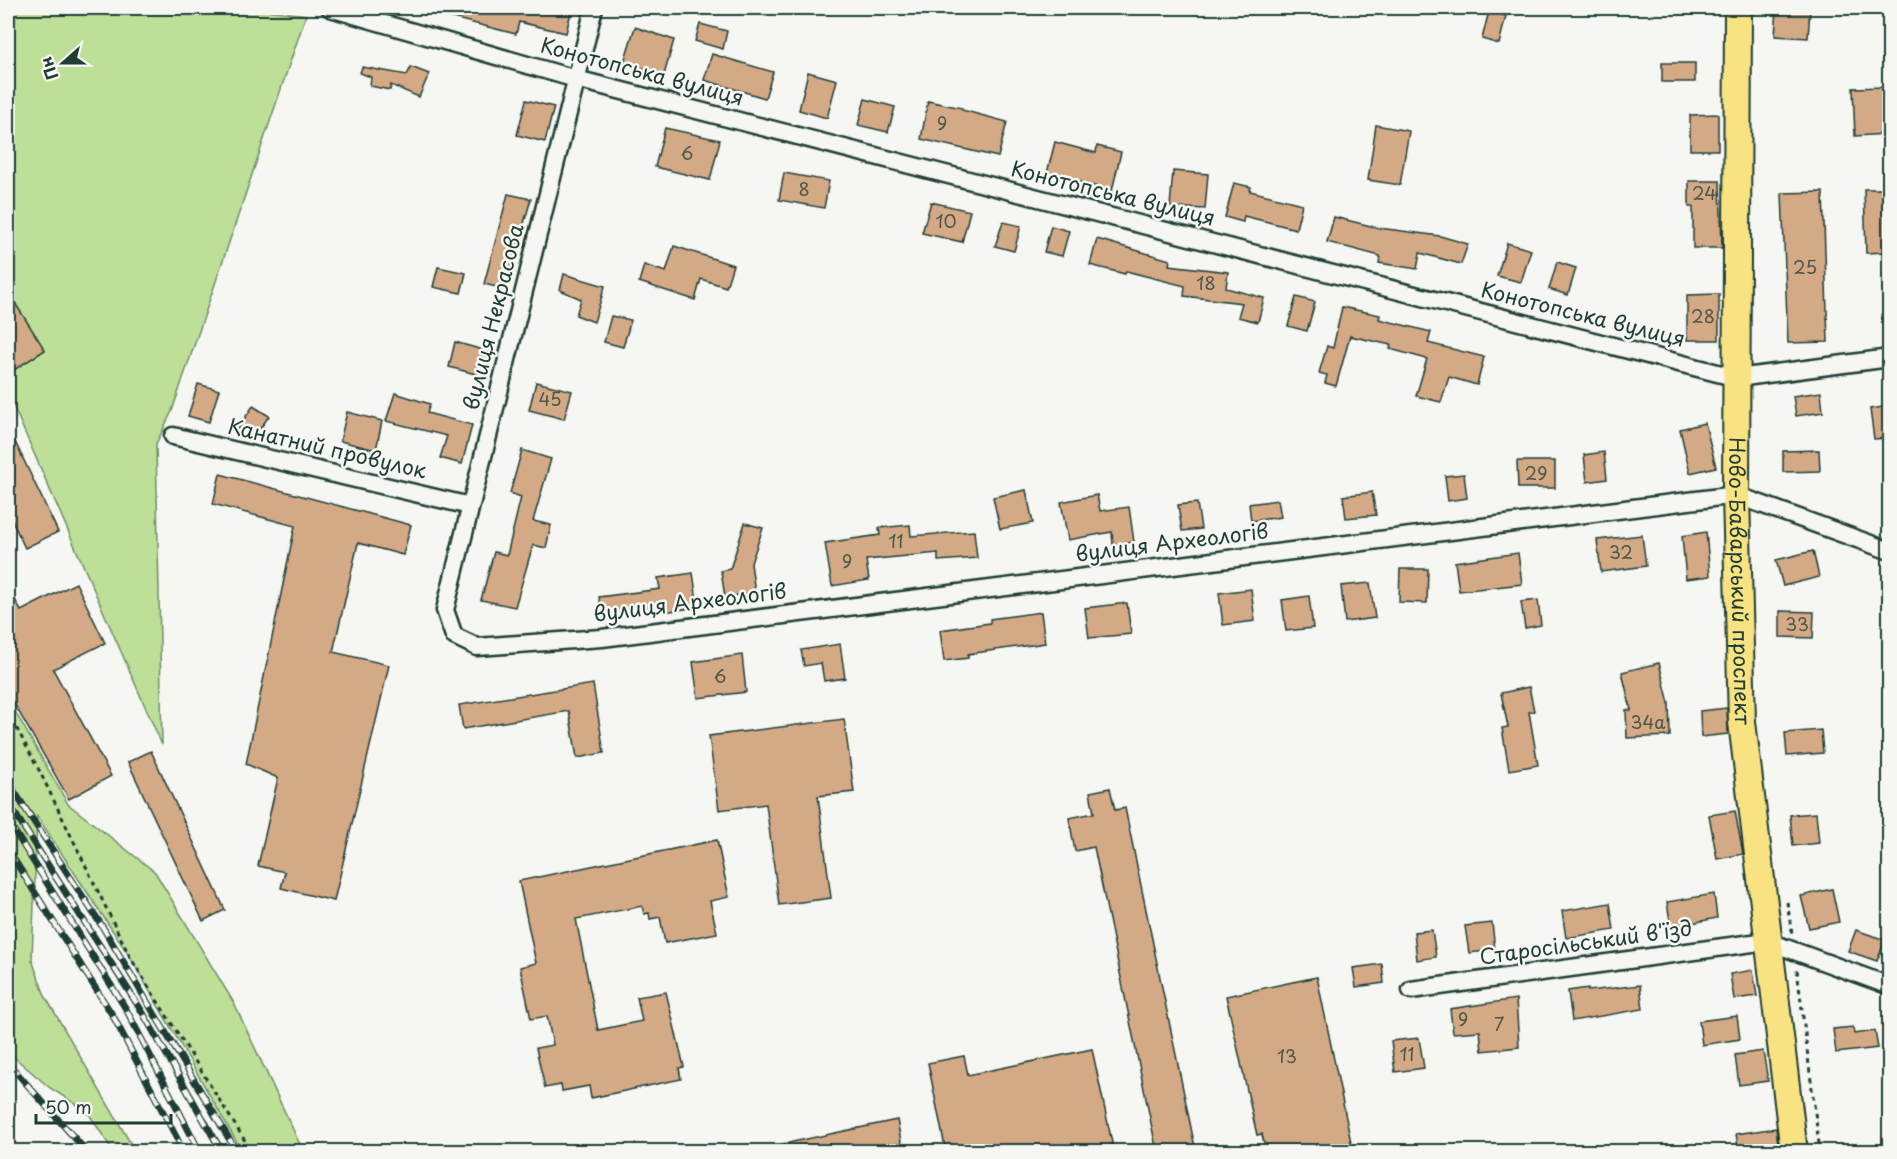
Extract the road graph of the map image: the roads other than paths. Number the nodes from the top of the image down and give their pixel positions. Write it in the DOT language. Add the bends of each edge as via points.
graph roads {
  1 [pos="330,8"];
  2 [pos="594,8"];
  3 [pos="1738,8"];
  4 [pos="576,79"];
  5 [pos="1890,358"];
  6 [pos="1737,378"];
  7 [pos="173,436"];
  8 [pos="1737,495"];
  9 [pos="470,506"];
  10 [pos="1890,551"];
  11 [pos="454,636"];
  12 [pos="1767,941"];
  13 [pos="1890,986"];
  14 [pos="1411,990"];
  15 [pos="1794,1152"];
  1 -- 4 [label="street, Конотопська вулиця"];
  2 -- 4 [label="street, вулиця Некрасова"];
  3 -- 6 [label="main road, Ново-Баварський проспект"];
  4 -- 6 [label="street, Конотопська вулиця"];
  4 -- 9 [label="street, вулиця Некрасова"];
  5 -- 6 [label="street, Конотопська вулиця"];
  6 -- 8 [label="main road, Ново-Баварський проспект"];
  7 -- 9 [label="street, Канатний провулок"];
  8 -- 10 [label="street, вулиця Археологів"];
  8 -- 11 [label="street, вулиця Археологів" via="602,638 477,646"];
  8 -- 12 [label="main road, Ново-Баварський проспект" via="1742,722"];
  9 -- 11 [label="street, вулиця Некрасова" via="445,610"];
  12 -- 13 [label="street"];
  12 -- 14 [label="street, Старосільський в'їзд"];
  12 -- 15 [label="main road, Ново-Баварський проспект"];
}
